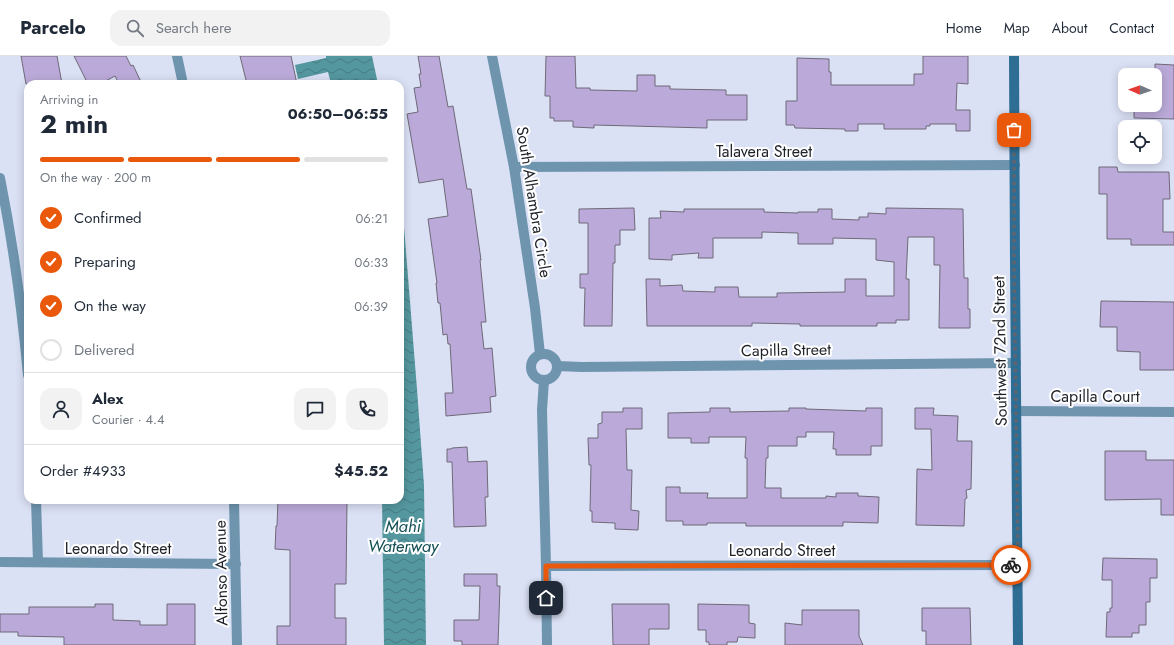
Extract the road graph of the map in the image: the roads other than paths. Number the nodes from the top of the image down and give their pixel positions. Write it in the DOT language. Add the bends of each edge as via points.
graph roads {
  1 [pos="177,56"];
  2 [pos="492,56"];
  3 [pos="1014,56"];
  4 [pos="182,80"];
  5 [pos="1015,165"];
  6 [pos="514,167"];
  7 [pos="0,178"];
  8 [pos="24,333"];
  9 [pos="540,354"];
  10 [pos="1016,363"];
  11 [pos="557,366"];
  12 [pos="544,380"];
  13 [pos="1016,411"];
  14 [pos="1174,412"];
  15 [pos="36,504"];
  16 [pos="234,504"];
  17 [pos="0,562"];
  18 [pos="38,562"];
  19 [pos="236,564"];
  20 [pos="1018,565"];
  21 [pos="546,566"];
  22 [pos="237,645"];
  23 [pos="547,645"];
  24 [pos="1018,645"];
  1 -- 4 [label="street"];
  2 -- 6 [label="street, South Alhambra Circle"];
  3 -- 5 [label="main road, Southwest 72nd Street"];
  5 -- 6 [label="street, Talavera Street"];
  5 -- 10 [label="main road, Southwest 72nd Street"];
  6 -- 9 [label="street, South Alhambra Circle"];
  7 -- 8 [label="street" via="7,210"];
  9 -- 11 [label="street" via="552,356"];
  9 -- 12 [label="street" via="532,362 532,370 536,377"];
  10 -- 11 [label="street, Capilla Street"];
  10 -- 13 [label="main road, Southwest 72nd Street"];
  11 -- 12 [label="street" via="553,376"];
  12 -- 21 [label="street" via="542,410"];
  13 -- 14 [label="street, Capilla Court"];
  13 -- 20 [label="main road, Southwest 72nd Street"];
  15 -- 18 [label="street"];
  16 -- 19 [label="street, Alfonso Avenue"];
  17 -- 18 [label="street, Leonardo Street"];
  18 -- 19 [label="street, Leonardo Street"];
  19 -- 22 [label="street, Alfonso Avenue"];
  20 -- 21 [label="street, Leonardo Street"];
  20 -- 24 [label="main road, Southwest 72nd Street"];
  21 -- 23 [label="street"];
}
